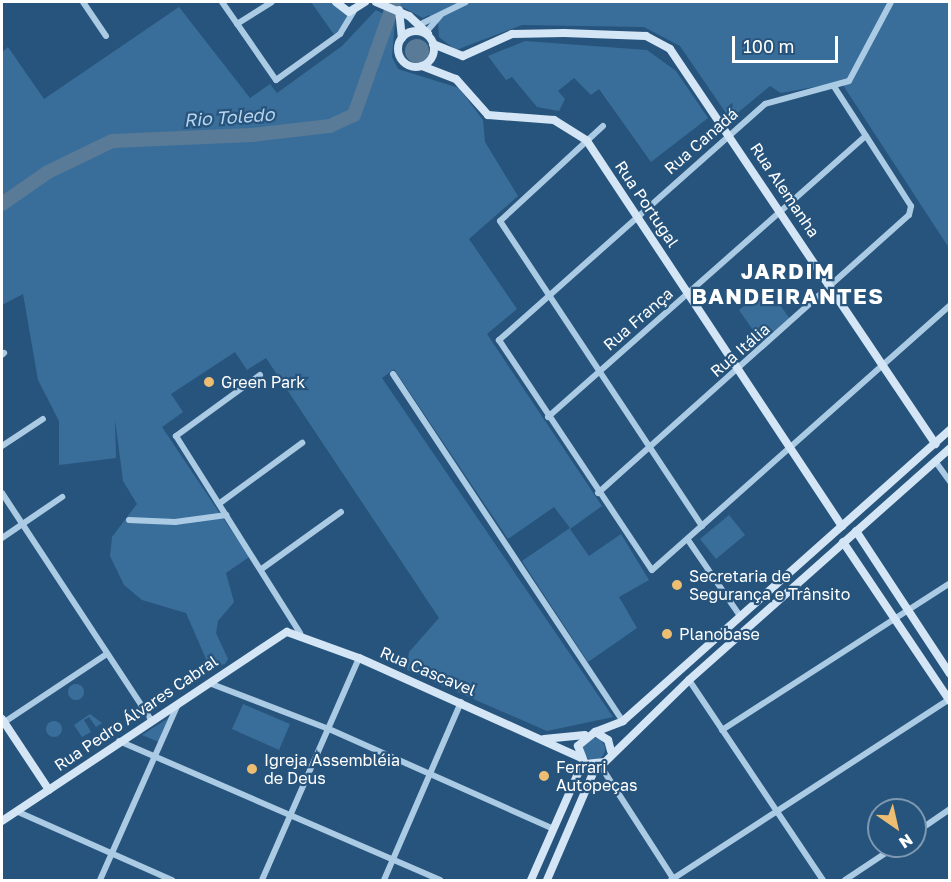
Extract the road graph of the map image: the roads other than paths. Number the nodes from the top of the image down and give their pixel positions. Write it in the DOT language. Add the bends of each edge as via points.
graph roads {
  1 [pos="83,2"];
  2 [pos="222,2"];
  3 [pos="272,2"];
  4 [pos="336,2"];
  5 [pos="466,2"];
  6 [pos="891,2"];
  7 [pos="380,3"];
  8 [pos="364,4"];
  9 [pos="398,10"];
  10 [pos="354,11"];
  11 [pos="237,24"];
  12 [pos="427,34"];
  13 [pos="106,36"];
  14 [pos="402,38"];
  15 [pos="422,66"];
  16 [pos="835,88"];
  17 [pos="603,126"];
  18 [pos="728,133"];
  19 [pos="866,135"];
  20 [pos="587,141"];
  21 [pos="781,211"];
  22 [pos="637,214"];
  23 [pos="832,288"];
  24 [pos="689,293"];
  25 [pos="547,294"];
  26 [pos="950,305"];
  27 [pos="883,366"];
  28 [pos="739,369"];
  29 [pos="598,373"];
  30 [pos="393,374"];
  31 [pos="260,375"];
  32 [pos="548,417"];
  33 [pos="43,419"];
  34 [pos="950,430"];
  35 [pos="302,443"];
  36 [pos="935,444"];
  37 [pos="2,446"];
  38 [pos="791,447"];
  39 [pos="649,448"];
  40 [pos="950,448"];
  41 [pos="935,461"];
  42 [pos="950,482"];
  43 [pos="2,493"];
  44 [pos="598,493"];
  45 [pos="62,497"];
  46 [pos="220,503"];
  47 [pos="341,512"];
  48 [pos="227,515"];
  49 [pos="129,520"];
  50 [pos="22,524"];
  51 [pos="702,526"];
  52 [pos="842,526"];
  53 [pos="856,531"];
  54 [pos="832,535"];
  55 [pos="2,538"];
  56 [pos="688,540"];
  57 [pos="843,542"];
  58 [pos="263,568"];
  59 [pos="803,578"];
  60 [pos="950,583"];
  61 [pos="908,610"];
  62 [pos="740,616"];
  63 [pos="895,619"];
  64 [pos="287,632"];
  65 [pos="300,633"];
  66 [pos="107,654"];
  67 [pos="359,658"];
  68 [pos="950,674"];
  69 [pos="689,680"];
  70 [pos="208,682"];
  71 [pos="949,700"];
  72 [pos="461,702"];
  73 [pos="178,703"];
  74 [pos="152,721"];
  75 [pos="622,721"];
  76 [pos="2,722"];
  77 [pos="329,729"];
  78 [pos="723,730"];
  79 [pos="596,732"];
  80 [pos="585,735"];
  81 [pos="544,739"];
  82 [pos="120,741"];
  83 [pos="611,751"];
  84 [pos="155,758"];
  85 [pos="581,759"];
  86 [pos="598,766"];
  87 [pos="431,774"];
  88 [pos="49,790"];
  89 [pos="950,809"];
  90 [pos="16,811"];
  91 [pos="776,811"];
  92 [pos="292,816"];
  93 [pos="2,821"];
  94 [pos="927,825"];
  95 [pos="554,829"];
  96 [pos="112,853"];
  97 [pos="543,855"];
  98 [pos="878,858"];
  99 [pos="393,860"];
  100 [pos="556,860"];
  101 [pos="100,880"];
  102 [pos="172,880"];
  103 [pos="262,880"];
  104 [pos="384,880"];
  105 [pos="440,880"];
  106 [pos="531,880"];
  107 [pos="547,880"];
  108 [pos="673,880"];
  109 [pos="823,880"];
  110 [pos="845,880"];
  1 -- 13 [label="street"];
  2 -- 11 [label="street"];
  3 -- 11 [label="street"];
  4 -- 10 [label="street"];
  5 -- 12 [label="street" via="442,14"];
  6 -- 16 [label="street" via="854,75"];
  7 -- 8 [label="street"];
  7 -- 9 [label="street"];
  8 -- 10 [label="street"];
  9 -- 12 [label="street"];
  9 -- 14 [label="street"];
  10 -- 11 [label="street" via="340,34 278,80"];
  12 -- 14 [label="street" via="415,31"];
  12 -- 15 [label="street" via="433,55"];
  12 -- 18 [label="street, Rua Alemanha" via="463,56 512,34 619,34 659,40 683,62"];
  14 -- 15 [label="street" via="401,59"];
  15 -- 20 [label="street, Rua Portugal" via="462,84 488,115 554,120"];
  16 -- 18 [label="street, Rua Canadá" via="779,97"];
  16 -- 19 [label="street"];
  17 -- 20 [label="street"];
  18 -- 21 [label="street, Rua Alemanha"];
  18 -- 22 [label="street, Rua Canadá"];
  19 -- 21 [label="street, Rua França"];
  19 -- 23 [label="street, Rua Itália" via="911,210"];
  20 -- 22 [label="street, Rua Portugal"];
  20 -- 25 [label="street" via="500,221"];
  21 -- 23 [label="street, Rua Alemanha"];
  21 -- 24 [label="street, Rua França"];
  22 -- 24 [label="street, Rua Portugal"];
  22 -- 25 [label="street, Rua Canadá"];
  23 -- 27 [label="street, Rua Alemanha"];
  23 -- 28 [label="street, Rua Itália"];
  24 -- 28 [label="street, Rua Portugal"];
  24 -- 29 [label="street, Rua França"];
  25 -- 29 [label="street"];
  25 -- 32 [label="street, Rua Canadá" via="500,343"];
  26 -- 27 [label="street"];
  27 -- 36 [label="street, Rua Alemanha"];
  27 -- 38 [label="street"];
  28 -- 38 [label="street, Rua Portugal"];
  28 -- 39 [label="street, Rua Itália"];
  29 -- 32 [label="street, Rua França"];
  29 -- 39 [label="street"];
  30 -- 75 [label="street"];
  31 -- 46 [label="street" via="176,436"];
  32 -- 44 [label="street"];
  33 -- 37 [label="street"];
  34 -- 36 [label="street"];
  35 -- 46 [label="street"];
  36 -- 52 [label="street"];
  38 -- 51 [label="street"];
  38 -- 52 [label="street, Rua Portugal"];
  39 -- 44 [label="street, Rua Itália"];
  39 -- 51 [label="street"];
  40 -- 41 [label="street"];
  41 -- 42 [label="street"];
  41 -- 53 [label="street"];
  43 -- 50 [label="street"];
  44 -- 56 [label="street" via="652,570"];
  45 -- 50 [label="street"];
  46 -- 48 [label="street"];
  47 -- 58 [label="street"];
  48 -- 49 [label="street" via="175,522"];
  48 -- 58 [label="street"];
  50 -- 55 [label="street"];
  50 -- 66 [label="street"];
  51 -- 56 [label="street"];
  52 -- 54 [label="street"];
  53 -- 57 [label="street"];
  53 -- 61 [label="street"];
  54 -- 59 [label="street" via="797,571"];
  54 -- 62 [label="street"];
  56 -- 62 [label="street"];
  57 -- 59 [label="street"];
  57 -- 63 [label="street"];
  58 -- 65 [label="street"];
  59 -- 69 [label="street"];
  60 -- 61 [label="street"];
  61 -- 63 [label="street"];
  61 -- 68 [label="street"];
  62 -- 75 [label="street"];
  63 -- 71 [label="street"];
  63 -- 78 [label="street"];
  64 -- 65 [label="street, Rua Cascavel"];
  64 -- 70 [label="street, Rua Pedro Álvares Cabral"];
  65 -- 67 [label="street, Rua Cascavel"];
  66 -- 74 [label="street"];
  66 -- 76 [label="street"];
  67 -- 72 [label="street, Rua Cascavel"];
  67 -- 77 [label="street"];
  69 -- 78 [label="street"];
  69 -- 83 [label="street"];
  70 -- 73 [label="street, Rua Pedro Álvares Cabral"];
  70 -- 77 [label="street"];
  71 -- 91 [label="street"];
  72 -- 81 [label="street, Rua Cascavel"];
  72 -- 87 [label="street"];
  73 -- 74 [label="street, Rua Pedro Álvares Cabral"];
  73 -- 84 [label="street"];
  74 -- 82 [label="street, Rua Pedro Álvares Cabral"];
  75 -- 79 [label="street"];
  76 -- 88 [label="street"];
  77 -- 87 [label="street"];
  77 -- 92 [label="street"];
  78 -- 91 [label="street"];
  79 -- 80 [label="street"];
  79 -- 83 [label="street" via="608,740"];
  80 -- 81 [label="street, Rua Cascavel"];
  80 -- 85 [label="street" via="578,746"];
  81 -- 85 [label="street, Rua Cascavel"];
  82 -- 84 [label="street"];
  82 -- 88 [label="street, Rua Pedro Álvares Cabral"];
  83 -- 86 [label="street"];
  84 -- 92 [label="street"];
  84 -- 96 [label="street"];
  85 -- 86 [label="street"];
  85 -- 95 [label="street"];
  86 -- 100 [label="street"];
  86 -- 108 [label="street"];
  87 -- 95 [label="street"];
  87 -- 99 [label="street"];
  88 -- 90 [label="street, Rua Pedro Álvares Cabral"];
  89 -- 94 [label="street"];
  90 -- 93 [label="street, Rua Pedro Álvares Cabral"];
  90 -- 96 [label="street"];
  91 -- 108 [label="street"];
  91 -- 109 [label="street"];
  92 -- 99 [label="street"];
  92 -- 103 [label="street"];
  95 -- 97 [label="street"];
  96 -- 101 [label="street"];
  96 -- 102 [label="street"];
  97 -- 100 [label="street"];
  97 -- 106 [label="street"];
  98 -- 110 [label="street"];
  99 -- 104 [label="street"];
  99 -- 105 [label="street"];
  100 -- 107 [label="street"];
}
